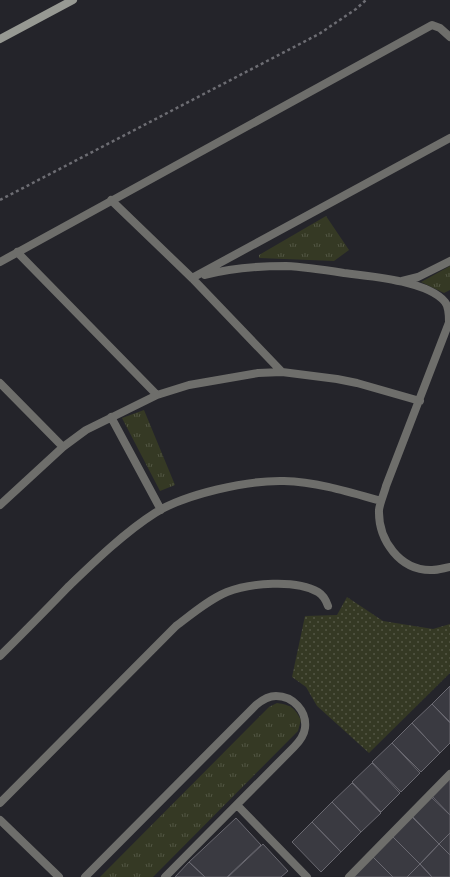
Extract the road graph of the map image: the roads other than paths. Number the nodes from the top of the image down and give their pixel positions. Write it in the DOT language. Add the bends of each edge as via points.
graph roads {
  1 [pos="73,0"];
  2 [pos="450,38"];
  3 [pos="0,39"];
  4 [pos="450,138"];
  5 [pos="111,200"];
  6 [pos="18,252"];
  7 [pos="450,261"];
  8 [pos="0,262"];
  9 [pos="192,278"];
  10 [pos="394,280"];
  11 [pos="450,321"];
  12 [pos="282,372"];
  13 [pos="0,382"];
  14 [pos="157,395"];
  15 [pos="420,401"];
  16 [pos="111,417"];
  17 [pos="63,447"];
  18 [pos="381,501"];
  19 [pos="0,505"];
  20 [pos="161,510"];
  21 [pos="450,567"];
  22 [pos="328,606"];
  23 [pos="0,656"];
  24 [pos="450,774"];
  25 [pos="0,803"];
  26 [pos="237,805"];
  27 [pos="0,820"];
  28 [pos="59,877"];
  29 [pos="85,877"];
  30 [pos="165,877"];
  31 [pos="307,877"];
  32 [pos="349,877"];
  1 -- 3 [label="street"];
  2 -- 5 [label="street" via="440,28 432,25"];
  4 -- 9 [label="street"];
  5 -- 6 [label="street"];
  5 -- 9 [label="street"];
  6 -- 8 [label="street"];
  6 -- 14 [label="street"];
  7 -- 10 [label="street" via="414,279"];
  9 -- 10 [label="street" via="250,267 287,266"];
  9 -- 12 [label="street"];
  10 -- 11 [label="street" via="424,288 438,296 447,304"];
  11 -- 15 [label="street"];
  12 -- 14 [label="street" via="215,380 172,389"];
  12 -- 15 [label="street" via="350,381"];
  13 -- 17 [label="street"];
  14 -- 16 [label="street"];
  15 -- 18 [label="street"];
  16 -- 17 [label="street" via="86,430"];
  16 -- 20 [label="street"];
  17 -- 19 [label="street"];
  18 -- 20 [label="street" via="321,486 284,481 225,488 192,497"];
  18 -- 21 [label="street" via="383,533 391,550 399,558 408,565 426,570"];
  20 -- 23 [label="street" via="142,522 104,554"];
  22 -- 25 [label="street" via="325,598 318,592 279,584 243,587 226,592 209,602 176,626"];
  24 -- 32 [label="street"];
  26 -- 29 [label="street" via="301,739 305,719 301,709 285,697 275,696 256,705"];
  26 -- 30 [label="street"];
  26 -- 31 [label="street"];
  27 -- 28 [label="street"];
}
